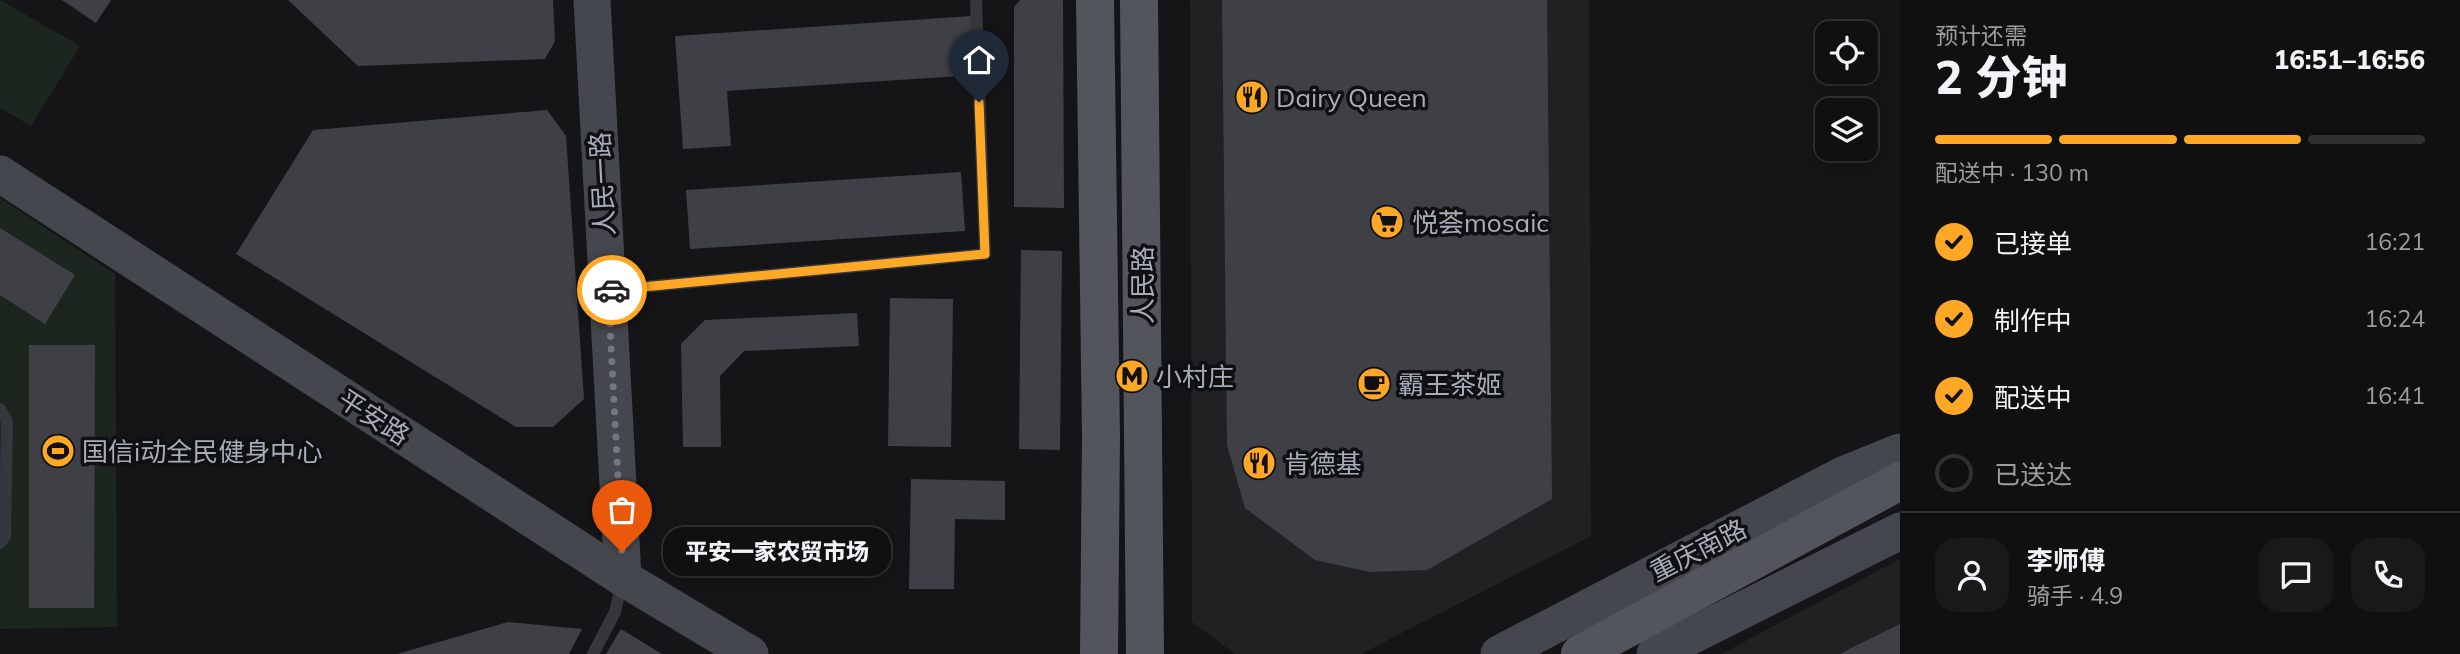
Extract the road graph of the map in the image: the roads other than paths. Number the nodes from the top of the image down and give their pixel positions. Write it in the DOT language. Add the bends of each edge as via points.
graph roads {
  1 [pos="592,0"];
  2 [pos="976,0"];
  3 [pos="1095,0"];
  4 [pos="1139,0"];
  5 [pos="0,174"];
  6 [pos="608,290"];
  7 [pos="0,409"];
  8 [pos="1899,475"];
  9 [pos="1900,531"];
  10 [pos="0,543"];
  11 [pos="623,578"];
  12 [pos="593,654"];
  13 [pos="750,654"];
  14 [pos="1099,654"];
  15 [pos="1146,654"];
  16 [pos="1499,654"];
  17 [pos="1580,654"];
  18 [pos="1655,654"];
  1 -- 6 [label="street, 人民一路"];
  2 -- 6 [label="lane" via="985,254"];
  3 -- 14 [label="main road, 人民路"];
  4 -- 15 [label="main road, 人民路"];
  5 -- 11 [label="street, 平安路"];
  6 -- 11 [label="street, 人民一路"];
  7 -- 10 [label="lane" via="7,421 5,536"];
  8 -- 16 [label="street, 重庆南路" via="1843,475"];
  8 -- 17 [label="main road, 重庆南路"];
  9 -- 18 [label="street"];
  11 -- 12 [label="lane" via="615,612"];
  11 -- 13 [label="street, 平安路"];
}
